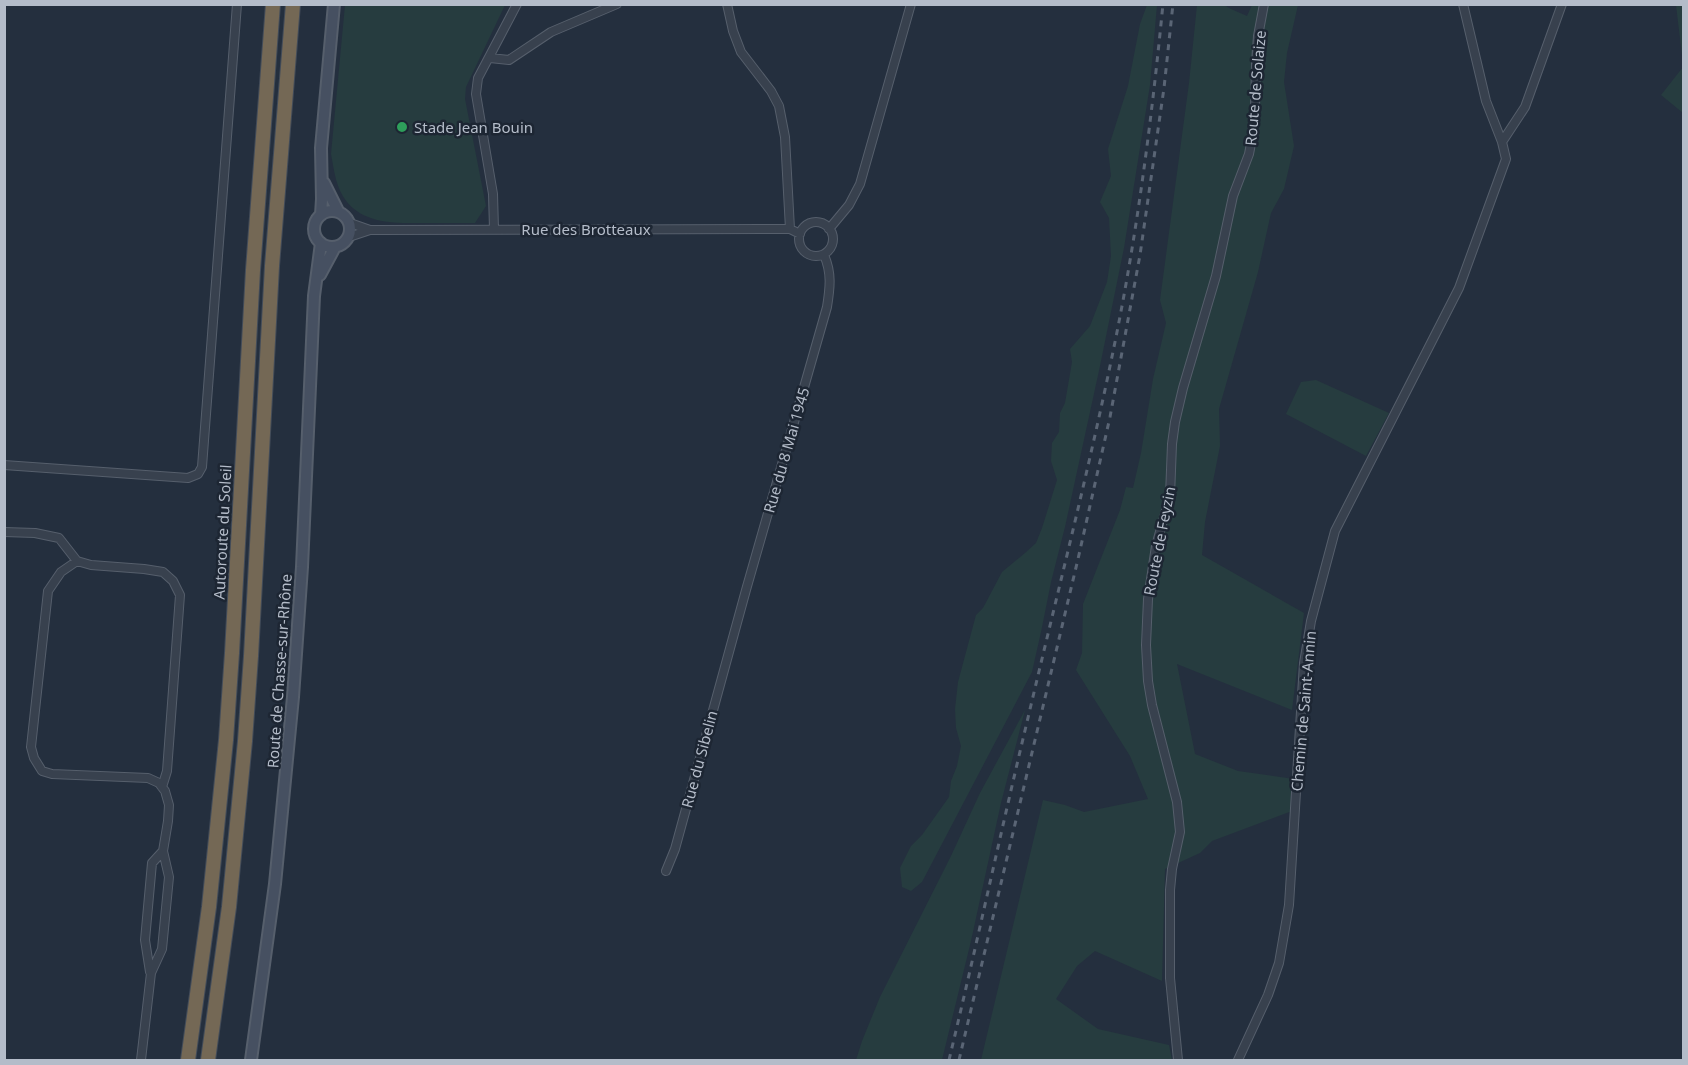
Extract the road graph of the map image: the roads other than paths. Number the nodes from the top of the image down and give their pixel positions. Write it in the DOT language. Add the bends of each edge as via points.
graph roads {
  1 [pos="237,4"];
  2 [pos="273,4"];
  3 [pos="292,4"];
  4 [pos="334,4"];
  5 [pos="517,4"];
  6 [pos="617,4"];
  7 [pos="728,4"];
  8 [pos="911,4"];
  9 [pos="1264,4"];
  10 [pos="1463,4"];
  11 [pos="1562,4"];
  12 [pos="490,58"];
  13 [pos="1502,142"];
  14 [pos="1243,171"];
  15 [pos="321,174"];
  16 [pos="338,211"];
  17 [pos="321,214"];
  18 [pos="350,223"];
  19 [pos="494,229"];
  20 [pos="790,229"];
  21 [pos="830,229"];
  22 [pos="370,230"];
  23 [pos="800,234"];
  24 [pos="349,237"];
  25 [pos="321,243"];
  26 [pos="335,247"];
  27 [pos="824,255"];
  28 [pos="316,283"];
  29 [pos="4,465"];
  30 [pos="4,532"];
  31 [pos="76,561"];
  32 [pos="730,646"];
  33 [pos="162,787"];
  34 [pos="163,851"];
  35 [pos="666,871"];
  36 [pos="151,974"];
  37 [pos="141,1060"];
  38 [pos="188,1060"];
  39 [pos="208,1060"];
  40 [pos="251,1060"];
  41 [pos="1178,1060"];
  42 [pos="1238,1060"];
  1 -- 29 [label="street" via="202,467 198,474 177,478"];
  2 -- 38 [label="highway, Autoroute du Soleil" via="226,740"];
  3 -- 39 [label="highway" via="245,741 229,907"];
  4 -- 15 [label="main road"];
  5 -- 12 [label="street"];
  6 -- 12 [label="street" via="551,32 509,60"];
  7 -- 20 [label="street" via="741,52 779,106 785,137"];
  8 -- 21 [label="street" via="860,184"];
  9 -- 14 [label="street, Route de Solaize" via="1258,36 1256,108"];
  10 -- 13 [label="street" via="1486,101"];
  11 -- 13 [label="street" via="1525,107"];
  12 -- 19 [label="street" via="478,78 476,94"];
  13 -- 42 [label="street, Chemin de Saint-Annin" via="1506,159 1459,288 1335,531 1304,663 1289,905 1279,963"];
  14 -- 41 [label="street, Route de Feyzin" via="1233,196 1216,276 1175,422 1170,496 1156,546 1148,599 1148,681 1177,802 1180,832 1170,890 1170,978"];
  15 -- 16 [label="main road"];
  15 -- 17 [label="main road"];
  16 -- 17 [label="main road"];
  16 -- 18 [label="main road"];
  17 -- 25 [label="main road" via="314,229"];
  18 -- 22 [label="street, Rue des Brotteaux"];
  18 -- 24 [label="main road"];
  19 -- 20 [label="street, Rue des Brotteaux"];
  19 -- 22 [label="street, Rue des Brotteaux"];
  20 -- 23 [label="street, Rue des Brotteaux"];
  21 -- 23 [label="street" via="816,222"];
  21 -- 27 [label="street" via="833,243"];
  22 -- 24 [label="street, Rue des Brotteaux"];
  23 -- 27 [label="street" via="804,251 812,256"];
  24 -- 26 [label="main road"];
  25 -- 26 [label="main road"];
  25 -- 28 [label="main road, Route de Chasse-sur-Rhône"];
  26 -- 28 [label="main road, Route de Chasse-sur-Rhône"];
  27 -- 32 [label="street, Rue du 8 Mai 1945" via="831,287"];
  28 -- 40 [label="main road, Route de Chasse-sur-Rhône" via="292,708 275,884"];
  30 -- 31 [label="street" via="59,537"];
  31 -- 33 [label="street" via="163,572 180,595 167,771"];
  31 -- 33 [label="street" via="61,572 48,591 31,747 34,758 42,771 52,774 148,778"];
  32 -- 35 [label="street, Rue du Sibelin"];
  33 -- 34 [label="street" via="169,805"];
  34 -- 36 [label="street" via="169,877 162,949"];
  34 -- 36 [label="street" via="152,863 145,940"];
  36 -- 37 [label="street"];
}
